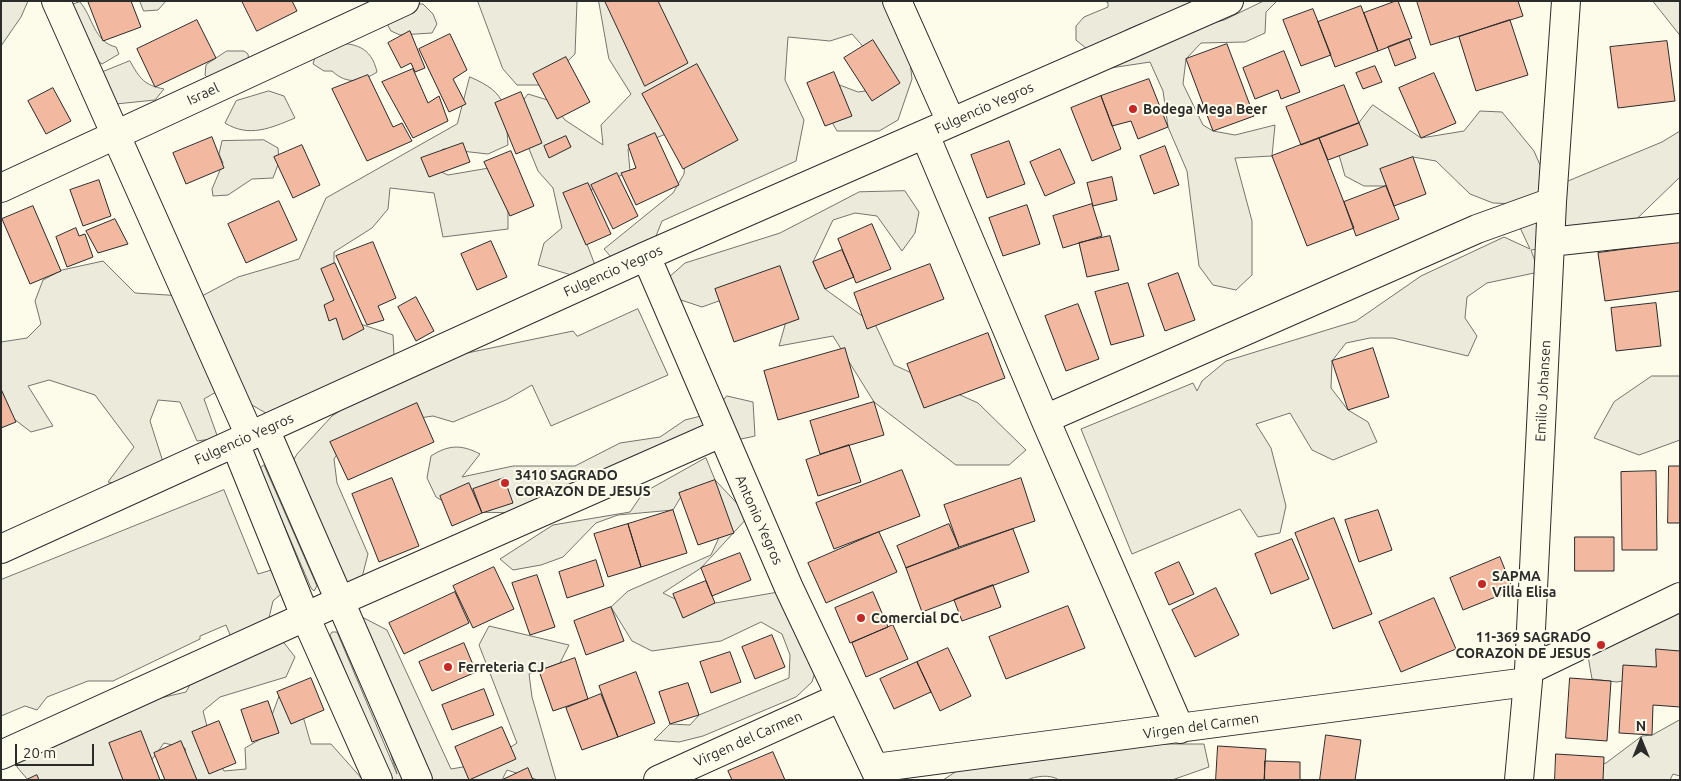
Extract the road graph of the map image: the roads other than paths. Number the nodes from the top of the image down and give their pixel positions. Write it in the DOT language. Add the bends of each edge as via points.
graph roads {
  1 [pos="56,1"];
  2 [pos="405,1"];
  3 [pos="897,1"];
  4 [pos="1229,1"];
  5 [pos="1566,1"];
  6 [pos="951,122"];
  7 [pos="116,134"];
  8 [pos="925,134"];
  9 [pos="1,188"];
  10 [pos="1552,202"];
  11 [pos="1680,228"];
  12 [pos="1550,242"];
  13 [pos="646,256"];
  14 [pos="1045,419"];
  15 [pos="721,433"];
  16 [pos="250,436"];
  17 [pos="1,549"];
  18 [pos="1680,597"];
  19 [pos="340,601"];
  20 [pos="306,616"];
  21 [pos="1528,676"];
  22 [pos="839,698"];
  23 [pos="1180,730"];
  24 [pos="1,755"];
  25 [pos="878,774"];
  26 [pos="378,780"];
  27 [pos="418,780"];
  28 [pos="658,780"];
  29 [pos="1519,780"];
  1 -- 7 [label="street"];
  2 -- 7 [label="street, Israel"];
  3 -- 6 [label="street"];
  4 -- 6 [label="street, Fulgencio Yegros"];
  5 -- 10 [label="street, Emilio Johansen"];
  6 -- 8 [label="street, Fulgencio Yegros"];
  7 -- 9 [label="street, Israel"];
  7 -- 16 [label="street"];
  8 -- 13 [label="street, Fulgencio Yegros"];
  8 -- 14 [label="street"];
  10 -- 12 [label="street, Emilio Johansen"];
  10 -- 14 [label="street" via="1477,230"];
  11 -- 12 [label="street"];
  12 -- 21 [label="street, Emilio Johansen"];
  13 -- 15 [label="street, Antonio Yegros"];
  13 -- 16 [label="street, Fulgencio Yegros"];
  14 -- 23 [label="street"];
  15 -- 19 [label="street"];
  15 -- 22 [label="street, Antonio Yegros"];
  16 -- 17 [label="street, Fulgencio Yegros"];
  16 -- 19 [label="street"];
  16 -- 20 [label="street"];
  18 -- 21 [label="street, Virgen del Carmen"];
  19 -- 20 [label="street"];
  19 -- 27 [label="street"];
  20 -- 24 [label="street"];
  20 -- 26 [label="street"];
  21 -- 23 [label="street, Virgen del Carmen"];
  21 -- 29 [label="street, Emilio Johansen"];
  22 -- 25 [label="street, Antonio Yegros"];
  22 -- 28 [label="street, Virgen del Carmen"];
  23 -- 25 [label="street, Virgen del Carmen"];
}
